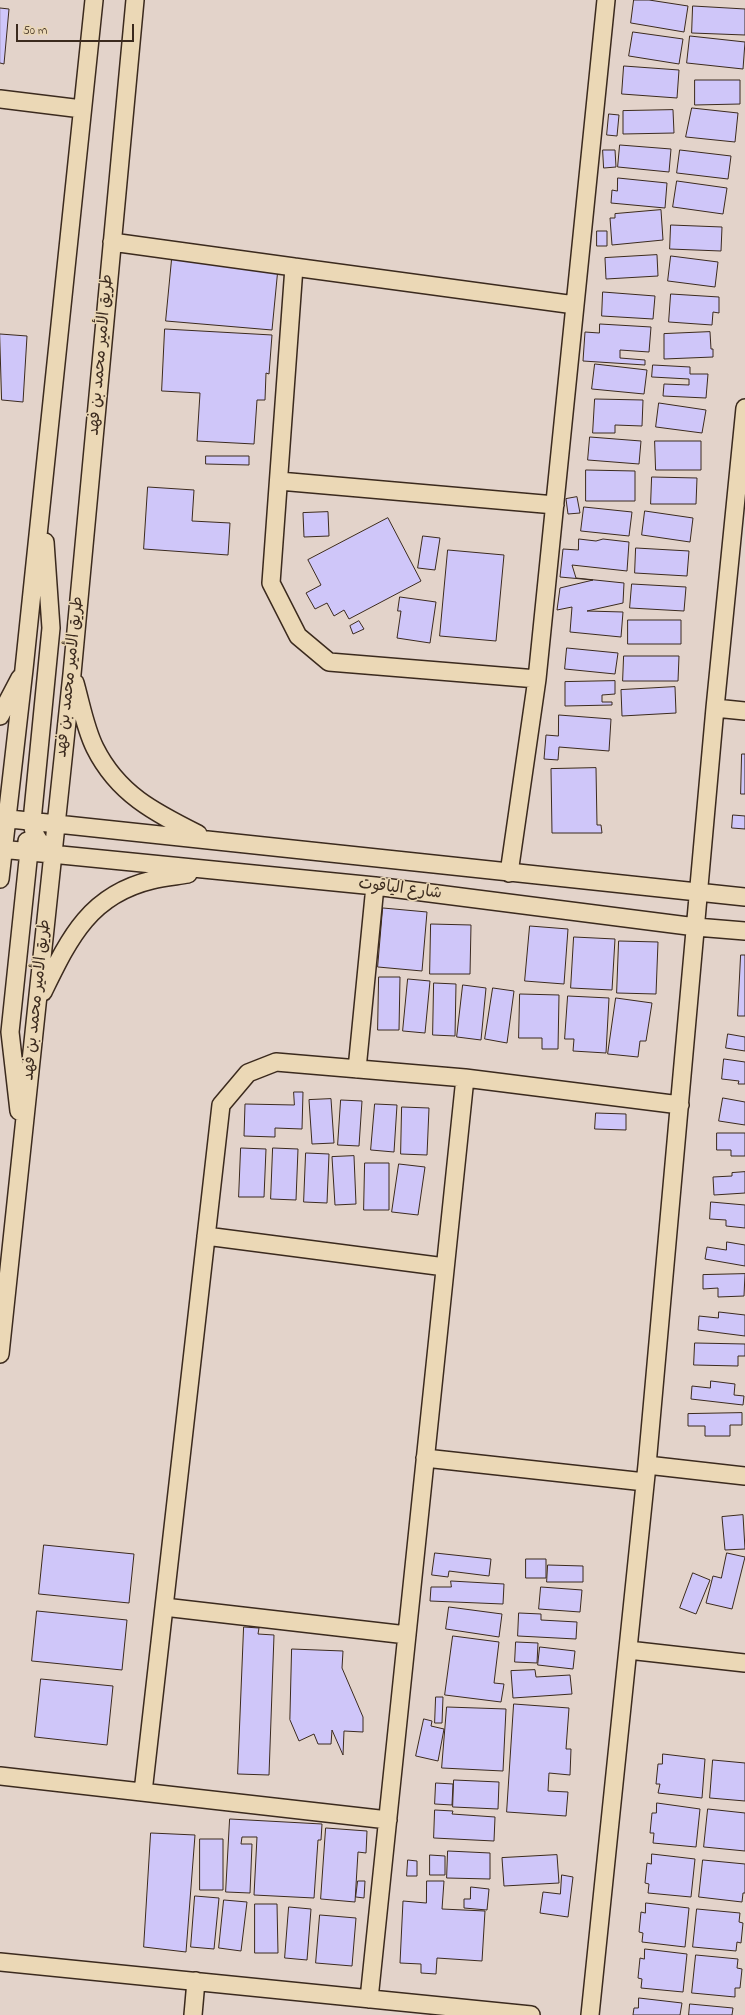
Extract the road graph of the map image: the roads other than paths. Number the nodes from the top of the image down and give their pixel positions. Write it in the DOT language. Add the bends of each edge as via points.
graph roads {
  1 [pos="94,0"];
  2 [pos="135,0"];
  3 [pos="606,0"];
  4 [pos="0,99"];
  5 [pos="82,109"];
  6 [pos="112,242"];
  7 [pos="294,266"];
  8 [pos="575,304"];
  9 [pos="745,408"];
  10 [pos="279,481"];
  11 [pos="42,497"];
  12 [pos="555,505"];
  13 [pos="24,669"];
  14 [pos="72,674"];
  15 [pos="537,679"];
  16 [pos="715,708"];
  17 [pos="745,711"];
  18 [pos="0,716"];
  19 [pos="3,818"];
  20 [pos="57,823"];
  21 [pos="30,835"];
  22 [pos="207,839"];
  23 [pos="2,849"];
  24 [pos="54,853"];
  25 [pos="210,870"];
  26 [pos="509,873"];
  27 [pos="0,879"];
  28 [pos="374,886"];
  29 [pos="698,892"];
  30 [pos="745,897"];
  31 [pos="696,927"];
  32 [pos="745,931"];
  33 [pos="38,1003"];
  34 [pos="356,1069"];
  35 [pos="465,1078"];
  36 [pos="680,1105"];
  37 [pos="23,1142"];
  38 [pos="206,1236"];
  39 [pos="445,1266"];
  40 [pos="0,1354"];
  41 [pos="425,1458"];
  42 [pos="647,1466"];
  43 [pos="745,1476"];
  44 [pos="646,1482"];
  45 [pos="164,1607"];
  46 [pos="407,1635"];
  47 [pos="628,1650"];
  48 [pos="745,1663"];
  49 [pos="0,1776"];
  50 [pos="143,1792"];
  51 [pos="388,1820"];
  52 [pos="0,1962"];
  53 [pos="196,1981"];
  54 [pos="369,1999"];
  55 [pos="193,2015"];
  56 [pos="531,2015"];
  57 [pos="590,2015"];
  1 -- 5 [label="street"];
  2 -- 6 [label="street, طريق الأمير محمد بن فهد"];
  3 -- 8 [label="street"];
  4 -- 5 [label="street"];
  5 -- 11 [label="street"];
  6 -- 7 [label="street"];
  6 -- 14 [label="street, طريق الأمير محمد بن فهد"];
  7 -- 8 [label="street"];
  7 -- 10 [label="street"];
  8 -- 12 [label="street"];
  9 -- 16 [label="street"];
  10 -- 12 [label="street"];
  10 -- 15 [label="street" via="271,583 298,636 329,662"];
  11 -- 13 [label="street"];
  11 -- 21 [label="street" via="51,628"];
  12 -- 15 [label="street"];
  13 -- 18 [label="street"];
  13 -- 19 [label="street"];
  14 -- 20 [label="street, طريق الأمير محمد بن فهد"];
  14 -- 22 [label="street" via="94,746 116,780 131,796 148,808"];
  15 -- 26 [label="street"];
  16 -- 17 [label="street"];
  16 -- 29 [label="street"];
  19 -- 21 [label="street"];
  19 -- 23 [label="street"];
  20 -- 21 [label="street, شارع الياقوت"];
  20 -- 22 [label="street, شارع الياقوت"];
  20 -- 24 [label="street, طريق الأمير محمد بن فهد"];
  21 -- 23 [label="street"];
  21 -- 24 [label="street"];
  21 -- 37 [label="street" via="10,1032"];
  22 -- 26 [label="street, شارع الياقوت"];
  23 -- 27 [label="street"];
  24 -- 25 [label="street, شارع الياقوت"];
  24 -- 33 [label="street, طريق الأمير محمد بن فهد"];
  25 -- 28 [label="street, شارع الياقوت"];
  25 -- 33 [label="street" via="132,886 97,908 71,937"];
  26 -- 29 [label="street, شارع الياقوت"];
  28 -- 31 [label="street, شارع الياقوت"];
  28 -- 34 [label="street"];
  29 -- 30 [label="street, شارع الياقوت"];
  29 -- 31 [label="street"];
  31 -- 32 [label="street, شارع الياقوت"];
  31 -- 36 [label="street"];
  33 -- 37 [label="street, طريق الأمير محمد بن فهد"];
  34 -- 35 [label="street"];
  34 -- 38 [label="street" via="276,1062 248,1073 221,1105"];
  35 -- 36 [label="street"];
  35 -- 39 [label="street"];
  36 -- 42 [label="street"];
  37 -- 40 [label="street, طريق الأمير محمد بن فهد"];
  38 -- 39 [label="street"];
  38 -- 45 [label="street"];
  39 -- 41 [label="street"];
  41 -- 44 [label="street"];
  41 -- 46 [label="street"];
  42 -- 43 [label="street"];
  42 -- 44 [label="street"];
  44 -- 47 [label="street"];
  45 -- 46 [label="street"];
  45 -- 50 [label="street"];
  46 -- 51 [label="street"];
  47 -- 48 [label="street"];
  47 -- 57 [label="street"];
  49 -- 50 [label="street"];
  50 -- 51 [label="street"];
  51 -- 54 [label="street"];
  52 -- 53 [label="street"];
  53 -- 54 [label="street"];
  53 -- 55 [label="street"];
  54 -- 56 [label="street"];
}
